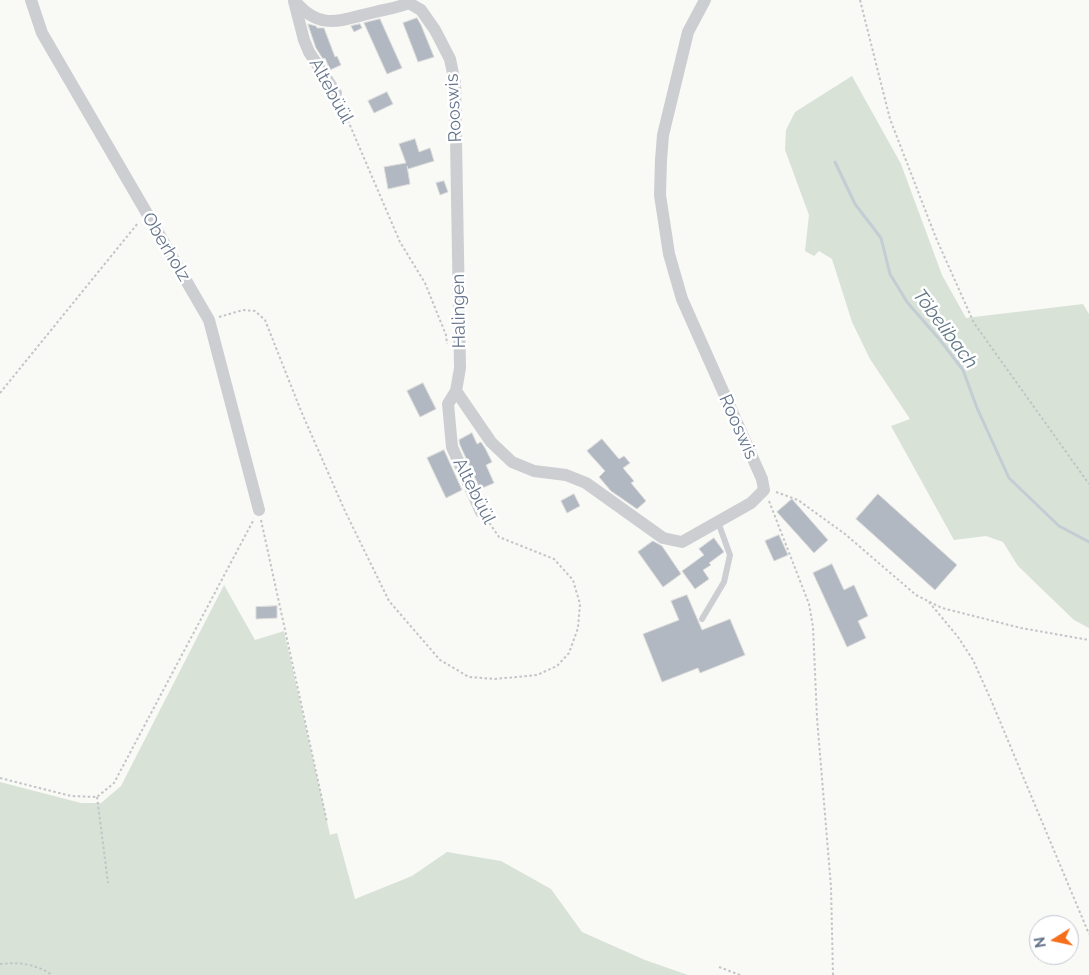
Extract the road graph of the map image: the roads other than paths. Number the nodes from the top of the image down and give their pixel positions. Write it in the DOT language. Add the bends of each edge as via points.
graph roads {
  1 [pos="31,0"];
  2 [pos="294,0"];
  3 [pos="705,0"];
  4 [pos="409,2"];
  5 [pos="336,93"];
  6 [pos="458,231"];
  7 [pos="456,391"];
  8 [pos="258,510"];
  9 [pos="481,512"];
  10 [pos="718,522"];
  11 [pos="702,619"];
  1 -- 8 [label="street, Oberholz" via="42,33 209,320"];
  2 -- 4 [label="street" via="311,16 327,22 397,8"];
  2 -- 5 [label="street, Altebüül" via="309,52"];
  3 -- 10 [label="street, Rooswis" via="688,32 663,135 660,195 669,254 682,299 762,479 764,490 751,503"];
  4 -- 6 [label="street, Rooswis" via="421,10 450,59 455,83"];
  6 -- 7 [label="street, Halingen" via="460,368"];
  7 -- 9 [label="street, Altebüül" via="448,404 452,447"];
  7 -- 10 [label="street" via="491,442 512,462 534,471 566,475 586,483 663,538 682,542"];
  10 -- 11 [label="lane" via="730,555 724,582"];
}
